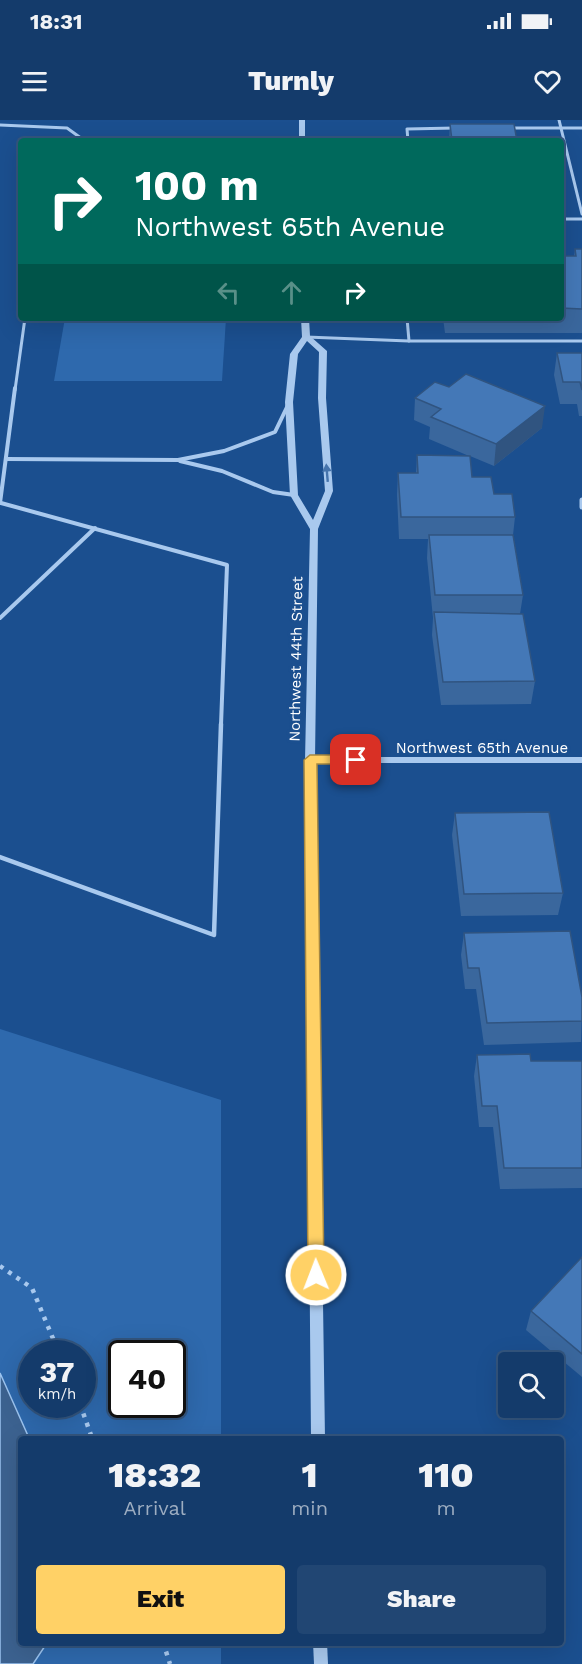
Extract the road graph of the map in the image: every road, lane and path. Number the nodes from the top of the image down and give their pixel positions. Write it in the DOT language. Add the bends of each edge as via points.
graph roads {
  1 [pos="302,120"];
  2 [pos="559,120"];
  3 [pos="0,125"];
  4 [pos="466,128"];
  5 [pos="502,128"];
  6 [pos="561,128"];
  7 [pos="582,128"];
  8 [pos="81,138"];
  9 [pos="302,138"];
  10 [pos="408,138"];
  11 [pos="563,138"];
  12 [pos="564,140"];
  13 [pos="582,214"];
  14 [pos="564,219"];
  15 [pos="582,219"];
  16 [pos="25,321"];
  17 [pos="305,321"];
  18 [pos="407,321"];
  19 [pos="306,337"];
  20 [pos="409,341"];
  21 [pos="582,341"];
  22 [pos="289,402"];
  23 [pos="6,459"];
  24 [pos="177,460"];
  25 [pos="294,495"];
  26 [pos="582,500"];
  27 [pos="0,503"];
  28 [pos="582,507"];
  29 [pos="95,528"];
  30 [pos="314,529"];
  31 [pos="0,618"];
  32 [pos="310,760"];
  33 [pos="582,760"];
  34 [pos="0,857"];
  35 [pos="0,1266"];
  36 [pos="54,1340"];
  37 [pos="85,1418"];
  38 [pos="91,1436"];
  39 [pos="318,1436"];
  40 [pos="164,1646"];
  41 [pos="320,1646"];
  42 [pos="170,1664"];
  43 [pos="321,1664"];
  1 -- 9 [label="street"];
  2 -- 6 [label="lane"];
  3 -- 8 [label="lane" via="68,128"];
  4 -- 10 [label="lane" via="407,129"];
  5 -- 6 [label="lane"];
  6 -- 7 [label="lane"];
  6 -- 11 [label="lane"];
  12 -- 13 [label="lane"];
  14 -- 15 [label="lane"];
  16 -- 23 [label="lane"];
  17 -- 19 [label="street"];
  18 -- 20 [label="lane"];
  19 -- 20 [label="lane"];
  19 -- 22 [label="street" via="294,354"];
  30 -- 19 [label="street, Northwest 44th Street, one-way" via="329,491 322,398 323,351"];
  20 -- 21 [label="lane"];
  22 -- 24 [label="lane" via="275,432 224,451"];
  22 -- 25 [label="street"];
  23 -- 24 [label="lane"];
  23 -- 27 [label="lane"];
  24 -- 25 [label="lane" via="222,471 273,492"];
  25 -- 30 [label="street"];
  26 -- 28 [label="street"];
  27 -- 29 [label="lane"];
  29 -- 31 [label="lane"];
  29 -- 34 [label="lane" via="227,565 214,935"];
  30 -- 32 [label="street, Northwest 44th Street"];
  32 -- 33 [label="street, Northwest 65th Avenue"];
  32 -- 39 [label="street, Northwest 44th Street"];
  35 -- 36 [label="path" via="32,1288"];
  37 -- 38 [label="path"];
  40 -- 42 [label="path"];
  41 -- 43 [label="street"];
}
